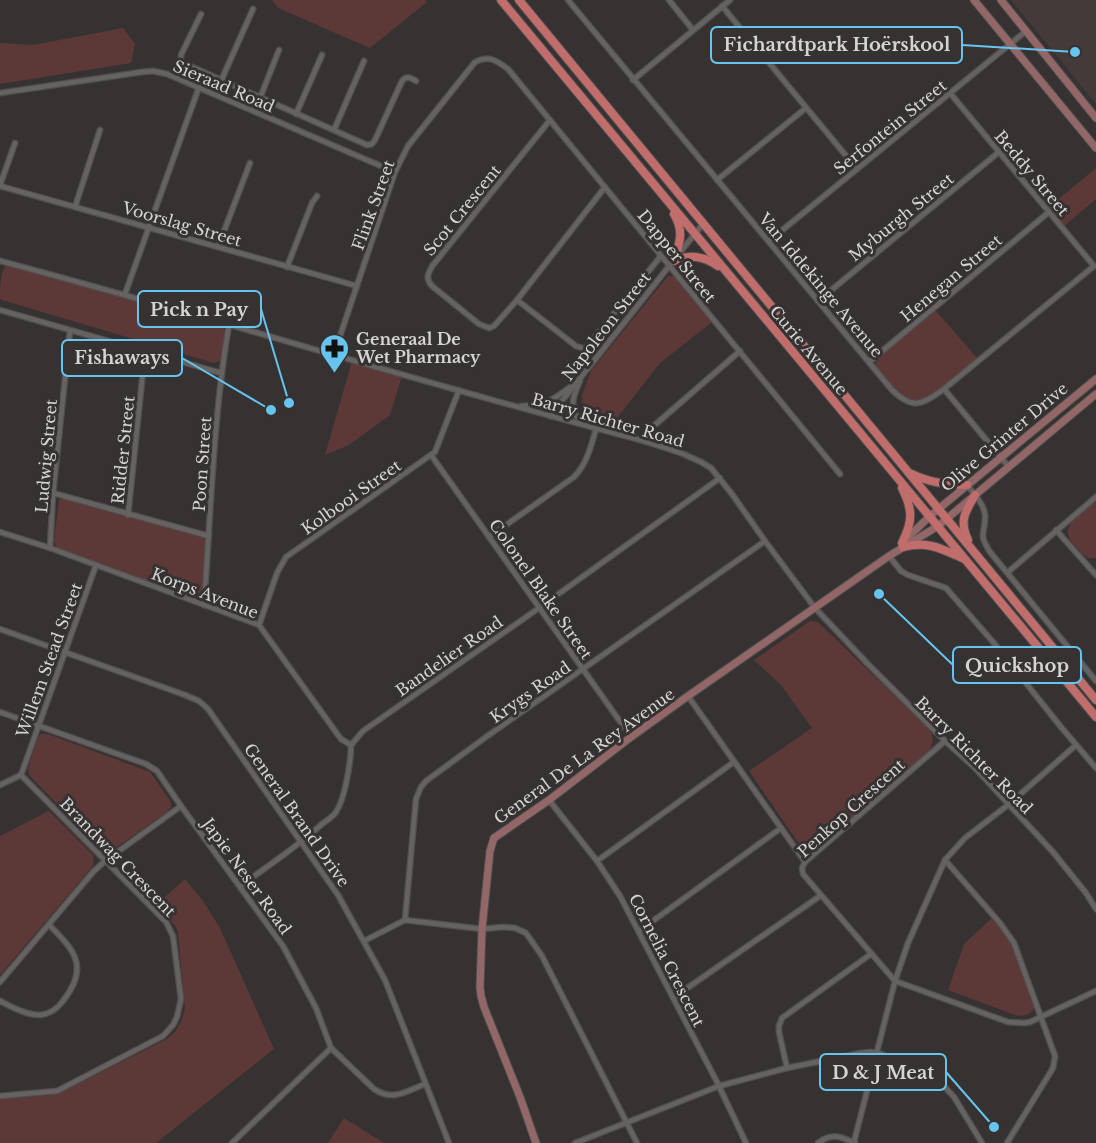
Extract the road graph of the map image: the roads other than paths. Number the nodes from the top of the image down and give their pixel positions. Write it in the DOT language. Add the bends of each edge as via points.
graph roads {
  1 [pos="501,0"];
  2 [pos="519,0"];
  3 [pos="568,0"];
  4 [pos="669,0"];
  5 [pos="730,0"];
  6 [pos="974,0"];
  7 [pos="1001,0"];
  8 [pos="722,6"];
  9 [pos="253,9"];
  10 [pos="201,14"];
  11 [pos="693,30"];
  12 [pos="1026,30"];
  13 [pos="1010,44"];
  14 [pos="279,50"];
  15 [pos="322,55"];
  16 [pos="489,58"];
  17 [pos="364,61"];
  18 [pos="204,73"];
  19 [pos="633,80"];
  20 [pos="221,81"];
  21 [pos="416,81"];
  22 [pos="198,88"];
  23 [pos="0,93"];
  24 [pos="950,93"];
  25 [pos="260,98"];
  26 [pos="806,108"];
  27 [pos="296,114"];
  28 [pos="1096,118"];
  29 [pos="550,120"];
  30 [pos="100,130"];
  31 [pos="334,130"];
  32 [pos="15,143"];
  33 [pos="1096,148"];
  34 [pos="999,152"];
  35 [pos="250,163"];
  36 [pos="857,169"];
  37 [pos="395,172"];
  38 [pos="717,180"];
  39 [pos="0,185"];
  40 [pos="605,187"];
  41 [pos="657,187"];
  42 [pos="317,196"];
  43 [pos="75,207"];
  44 [pos="1049,212"];
  45 [pos="703,224"];
  46 [pos="149,228"];
  47 [pos="695,233"];
  48 [pos="769,241"];
  49 [pos="218,247"];
  50 [pos="661,256"];
  51 [pos="0,261"];
  52 [pos="673,262"];
  53 [pos="287,267"];
  54 [pos="1095,267"];
  55 [pos="737,284"];
  56 [pos="357,286"];
  57 [pos="125,294"];
  58 [pos="517,300"];
  59 [pos="818,301"];
  60 [pos="0,310"];
  61 [pos="229,325"];
  62 [pos="70,331"];
  63 [pos="740,351"];
  64 [pos="145,352"];
  65 [pos="334,354"];
  66 [pos="869,362"];
  67 [pos="586,371"];
  68 [pos="221,373"];
  69 [pos="1096,379"];
  70 [pos="578,381"];
  71 [pos="944,389"];
  72 [pos="459,390"];
  73 [pos="1096,394"];
  74 [pos="519,407"];
  75 [pos="550,416"];
  76 [pos="583,425"];
  77 [pos="596,429"];
  78 [pos="644,441"];
  79 [pos="431,455"];
  80 [pos="1000,457"];
  81 [pos="1008,466"];
  82 [pos="908,472"];
  83 [pos="840,474"];
  84 [pos="896,475"];
  85 [pos="720,478"];
  86 [pos="967,485"];
  87 [pos="53,493"];
  88 [pos="975,495"];
  89 [pos="1096,497"];
  90 [pos="938,509"];
  91 [pos="128,515"];
  92 [pos="930,516"];
  93 [pos="946,519"];
  94 [pos="938,526"];
  95 [pos="1056,530"];
  96 [pos="0,532"];
  97 [pos="209,536"];
  98 [pos="489,537"];
  99 [pos="765,542"];
  100 [pos="903,545"];
  101 [pos="50,548"];
  102 [pos="974,552"];
  103 [pos="890,556"];
  104 [pos="967,560"];
  105 [pos="96,565"];
  106 [pos="1008,572"];
  107 [pos="1096,575"];
  108 [pos="204,605"];
  109 [pos="539,608"];
  110 [pos="815,608"];
  111 [pos="259,625"];
  112 [pos="0,629"];
  113 [pos="64,653"];
  114 [pos="582,669"];
  115 [pos="1096,681"];
  116 [pos="688,696"];
  117 [pos="1096,700"];
  118 [pos="0,712"];
  119 [pos="1096,717"];
  120 [pos="39,726"];
  121 [pos="631,737"];
  122 [pos="945,741"];
  123 [pos="351,745"];
  124 [pos="1076,745"];
  125 [pos="734,762"];
  126 [pos="1096,768"];
  127 [pos="21,775"];
  128 [pos="0,785"];
  129 [pos="549,800"];
  130 [pos="1008,805"];
  131 [pos="181,806"];
  132 [pos="781,828"];
  133 [pos="302,842"];
  134 [pos="105,861"];
  135 [pos="597,861"];
  136 [pos="945,861"];
  137 [pos="805,862"];
  138 [pos="240,886"];
  139 [pos="820,896"];
  140 [pos="1096,909"];
  141 [pos="405,920"];
  142 [pos="49,925"];
  143 [pos="482,929"];
  144 [pos="639,931"];
  145 [pos="364,941"];
  146 [pos="871,954"];
  147 [pos="895,981"];
  148 [pos="0,982"];
  149 [pos="1096,991"];
  150 [pos="673,998"];
  151 [pos="0,1000"];
  152 [pos="1041,1016"];
  153 [pos="331,1048"];
  154 [pos="876,1052"];
  155 [pos="786,1068"];
  156 [pos="425,1084"];
  157 [pos="719,1086"];
  158 [pos="0,1096"];
  159 [pos="627,1123"];
  160 [pos="232,1143"];
  161 [pos="449,1143"];
  162 [pos="536,1143"];
  163 [pos="575,1143"];
  164 [pos="637,1143"];
  165 [pos="746,1143"];
  166 [pos="818,1143"];
  167 [pos="855,1143"];
  168 [pos="982,1143"];
  169 [pos="1007,1143"];
  1 -- 41 [label="main road, Curie Avenue"];
  2 -- 45 [label="main road, Curie Avenue"];
  3 -- 19 [label="street, Van Iddekinge Avenue"];
  4 -- 11 [label="street"];
  5 -- 8 [label="street"];
  6 -- 13 [label="street"];
  7 -- 12 [label="street"];
  8 -- 11 [label="street"];
  8 -- 26 [label="street"];
  9 -- 20 [label="street"];
  10 -- 18 [label="street" via="180,59 184,65"];
  11 -- 19 [label="street"];
  12 -- 13 [label="street, Serfontein Street"];
  12 -- 28 [label="street"];
  13 -- 24 [label="street, Serfontein Street"];
  13 -- 33 [label="street"];
  14 -- 25 [label="street"];
  15 -- 27 [label="street"];
  16 -- 29 [label="street, Dapper Street" via="508,69"];
  16 -- 37 [label="street, Flink Street" via="475,62 408,146"];
  17 -- 31 [label="street"];
  18 -- 20 [label="street"];
  18 -- 22 [label="street"];
  19 -- 38 [label="street, Van Iddekinge Avenue"];
  20 -- 25 [label="street"];
  21 -- 31 [label="street" via="409,77 402,81 372,144"];
  22 -- 23 [label="street, Sieraad Road" via="153,71"];
  22 -- 37 [label="street, Sieraad Road"];
  22 -- 46 [label="street"];
  24 -- 34 [label="street, Beddy Street"];
  24 -- 36 [label="street, Serfontein Street"];
  25 -- 27 [label="street"];
  26 -- 36 [label="street"];
  26 -- 38 [label="street"];
  27 -- 31 [label="street"];
  29 -- 40 [label="street, Dapper Street"];
  29 -- 58 [label="street, Scot Crescent" via="427,277 432,286 485,327 494,326"];
  30 -- 43 [label="street"];
  32 -- 39 [label="street"];
  34 -- 44 [label="street, Beddy Street"];
  34 -- 59 [label="street, Myburgh Street"];
  35 -- 49 [label="street"];
  36 -- 48 [label="street, Serfontein Street"];
  37 -- 56 [label="street, Flink Street"];
  38 -- 48 [label="street, Van Iddekinge Avenue"];
  39 -- 43 [label="street, Voorslag Street"];
  40 -- 50 [label="street, Dapper Street"];
  40 -- 58 [label="street, Scot Crescent"];
  41 -- 47 [label="main road, Curie Avenue"];
  41 -- 52 [label="main road" via="680,228"];
  42 -- 53 [label="street"];
  43 -- 46 [label="street, Voorslag Street"];
  44 -- 54 [label="street, Beddy Street"];
  44 -- 66 [label="street, Henegan Street"];
  45 -- 47 [label="street, Napoleon Street"];
  45 -- 82 [label="main road, Curie Avenue"];
  46 -- 49 [label="street, Voorslag Street"];
  46 -- 57 [label="street"];
  47 -- 52 [label="street, Napoleon Street"];
  47 -- 55 [label="main road, Curie Avenue"];
  48 -- 59 [label="street, Van Iddekinge Avenue"];
  49 -- 53 [label="street, Voorslag Street"];
  50 -- 52 [label="street, Dapper Street"];
  50 -- 58 [label="street, Napoleon Street" via="585,350"];
  51 -- 57 [label="street, Barry Richter Road"];
  52 -- 55 [label="main road" via="690,256 706,259"];
  52 -- 63 [label="street, Dapper Street"];
  52 -- 67 [label="street, Napoleon Street"];
  53 -- 56 [label="street, Voorslag Street"];
  54 -- 71 [label="street, Van Iddekinge Avenue"];
  55 -- 84 [label="main road, Curie Avenue"];
  56 -- 65 [label="street, Flink Street"];
  57 -- 61 [label="street, Barry Richter Road"];
  59 -- 66 [label="street, Van Iddekinge Avenue"];
  60 -- 62 [label="street"];
  61 -- 65 [label="street, Barry Richter Road"];
  61 -- 68 [label="street, Poon Street"];
  62 -- 64 [label="street"];
  62 -- 87 [label="street, Ludwig Street"];
  63 -- 78 [label="street" via="649,430"];
  63 -- 83 [label="street, Dapper Street"];
  64 -- 68 [label="street"];
  64 -- 91 [label="street, Ridder Street"];
  65 -- 72 [label="street, Barry Richter Road"];
  66 -- 71 [label="street, Van Iddekinge Avenue" via="897,395 910,403 923,403"];
  67 -- 70 [label="street, Napoleon Street"];
  67 -- 76 [label="street" via="573,405 575,416"];
  68 -- 97 [label="street, Poon Street"];
  69 -- 80 [label="street, Olive Grinter Drive"];
  70 -- 74 [label="street" via="544,404"];
  70 -- 75 [label="street, Napoleon Street"];
  71 -- 80 [label="street"];
  72 -- 74 [label="street, Barry Richter Road"];
  72 -- 79 [label="street, Kolbooi Street"];
  73 -- 81 [label="street, Olive Grinter Drive"];
  74 -- 75 [label="street, Barry Richter Road"];
  75 -- 76 [label="street, Barry Richter Road"];
  76 -- 77 [label="street, Barry Richter Road"];
  77 -- 78 [label="street, Barry Richter Road"];
  77 -- 98 [label="street" via="578,473"];
  78 -- 85 [label="street, Barry Richter Road" via="695,458"];
  79 -- 98 [label="street, Colonel Blake Street"];
  79 -- 111 [label="street, Kolbooi Street" via="286,557"];
  80 -- 81 [label="street"];
  80 -- 86 [label="street, Olive Grinter Drive"];
  81 -- 88 [label="street, Olive Grinter Drive"];
  82 -- 86 [label="main road" via="936,483"];
  82 -- 90 [label="main road, Curie Avenue"];
  84 -- 92 [label="main road, Curie Avenue"];
  84 -- 100 [label="main road" via="911,512"];
  85 -- 99 [label="street, Barry Richter Road"];
  85 -- 109 [label="street, Bandelier Road"];
  86 -- 88 [label="street"];
  86 -- 90 [label="street, Olive Grinter Drive"];
  87 -- 91 [label="street"];
  87 -- 101 [label="street, Ludwig Street"];
  88 -- 93 [label="street, Olive Grinter Drive"];
  88 -- 102 [label="main road" via="963,524"];
  88 -- 106 [label="street" via="985,516 983,541"];
  89 -- 95 [label="street"];
  90 -- 92 [label="street, Olive Grinter Drive"];
  90 -- 93 [label="main road, Curie Avenue"];
  91 -- 97 [label="street"];
  92 -- 94 [label="main road, Curie Avenue"];
  92 -- 100 [label="street, General De La Rey Avenue"];
  93 -- 94 [label="street, Olive Grinter Drive"];
  93 -- 102 [label="main road, Curie Avenue"];
  94 -- 100 [label="street, General De La Rey Avenue"];
  94 -- 104 [label="main road, Curie Avenue"];
  95 -- 106 [label="street"];
  95 -- 107 [label="street"];
  96 -- 101 [label="street, Korps Avenue"];
  97 -- 108 [label="street, Poon Street"];
  98 -- 109 [label="street, Colonel Blake Street"];
  99 -- 110 [label="street, Barry Richter Road"];
  99 -- 114 [label="street, Krygs Road"];
  100 -- 103 [label="street, General De La Rey Avenue"];
  100 -- 104 [label="main road" via="936,546"];
  101 -- 105 [label="street, Korps Avenue"];
  102 -- 117 [label="main road, Curie Avenue"];
  103 -- 110 [label="street, General De La Rey Avenue"];
  103 -- 124 [label="street" via="901,571 946,588"];
  104 -- 119 [label="main road, Curie Avenue"];
  105 -- 108 [label="street, Korps Avenue"];
  105 -- 113 [label="street, Willem Stead Street"];
  106 -- 115 [label="street"];
  108 -- 111 [label="street, Korps Avenue"];
  109 -- 114 [label="street, Colonel Blake Street"];
  109 -- 123 [label="street, Bandelier Road" via="378,720"];
  110 -- 116 [label="street, General De La Rey Avenue"];
  110 -- 122 [label="street, Barry Richter Road"];
  111 -- 123 [label="street, Korps Avenue" via="338,735"];
  112 -- 113 [label="street, General Brand Drive"];
  113 -- 120 [label="street, Willem Stead Street"];
  113 -- 133 [label="street, General Brand Drive" via="199,701"];
  114 -- 121 [label="street, Colonel Blake Street"];
  114 -- 141 [label="street, Krygs Road" via="422,784 416,799"];
  116 -- 121 [label="street, General De La Rey Avenue"];
  116 -- 125 [label="street"];
  118 -- 120 [label="street, Japie Neser Road"];
  120 -- 127 [label="street, Willem Stead Street"];
  120 -- 131 [label="street, Japie Neser Road" via="153,767"];
  121 -- 129 [label="street, General De La Rey Avenue"];
  122 -- 130 [label="street, Barry Richter Road"];
  122 -- 137 [label="street, Penkop Crescent"];
  123 -- 133 [label="street" via="338,810"];
  124 -- 126 [label="street"];
  124 -- 130 [label="street"];
  125 -- 132 [label="street"];
  125 -- 135 [label="street"];
  127 -- 128 [label="street"];
  127 -- 134 [label="street, Brandwag Crescent"];
  129 -- 135 [label="street, Cornelia Crescent"];
  129 -- 143 [label="street, General De La Rey Avenue" via="492,843"];
  130 -- 136 [label="street" via="965,838"];
  130 -- 140 [label="street, Barry Richter Road" via="1053,852"];
  131 -- 134 [label="street"];
  131 -- 138 [label="street, Japie Neser Road"];
  132 -- 137 [label="street"];
  132 -- 144 [label="street"];
  133 -- 138 [label="street"];
  133 -- 145 [label="street, General Brand Drive"];
  134 -- 142 [label="street"];
  134 -- 158 [label="street, Brandwag Crescent" via="171,930 181,999 173,1026 163,1036 57,1090"];
  135 -- 144 [label="street, Cornelia Crescent"];
  136 -- 147 [label="street"];
  136 -- 152 [label="street" via="1010,936"];
  137 -- 139 [label="street, Penkop Crescent" via="803,874"];
  138 -- 153 [label="street, Japie Neser Road" via="293,963"];
  139 -- 146 [label="street, Penkop Crescent"];
  139 -- 150 [label="street"];
  141 -- 143 [label="street"];
  141 -- 145 [label="street"];
  142 -- 148 [label="street"];
  142 -- 151 [label="street" via="76,958 77,977 69,993 48,1014 26,1013"];
  143 -- 159 [label="street" via="515,928 530,937"];
  143 -- 162 [label="street, General De La Rey Avenue" via="480,996"];
  144 -- 150 [label="street, Cornelia Crescent"];
  145 -- 156 [label="street, General Brand Drive" via="385,980"];
  146 -- 147 [label="street, Penkop Crescent"];
  146 -- 155 [label="street" via="782,1018 778,1032"];
  147 -- 152 [label="street, Penkop Crescent" via="1008,1022 1024,1023"];
  147 -- 154 [label="street"];
  149 -- 152 [label="street, Penkop Crescent"];
  150 -- 157 [label="street, Cornelia Crescent"];
  152 -- 169 [label="street" via="1053,1047 1054,1064"];
  153 -- 156 [label="street, Japie Neser Road" via="374,1089 386,1095"];
  153 -- 160 [label="street"];
  154 -- 155 [label="street"];
  154 -- 167 [label="street"];
  154 -- 168 [label="street" via="945,1086"];
  155 -- 157 [label="street"];
  156 -- 161 [label="street, General Brand Drive"];
  157 -- 159 [label="street"];
  157 -- 165 [label="street, Cornelia Crescent"];
  159 -- 163 [label="street"];
  159 -- 164 [label="street"];
  166 -- 167 [label="street" via="831,1136"];
}
